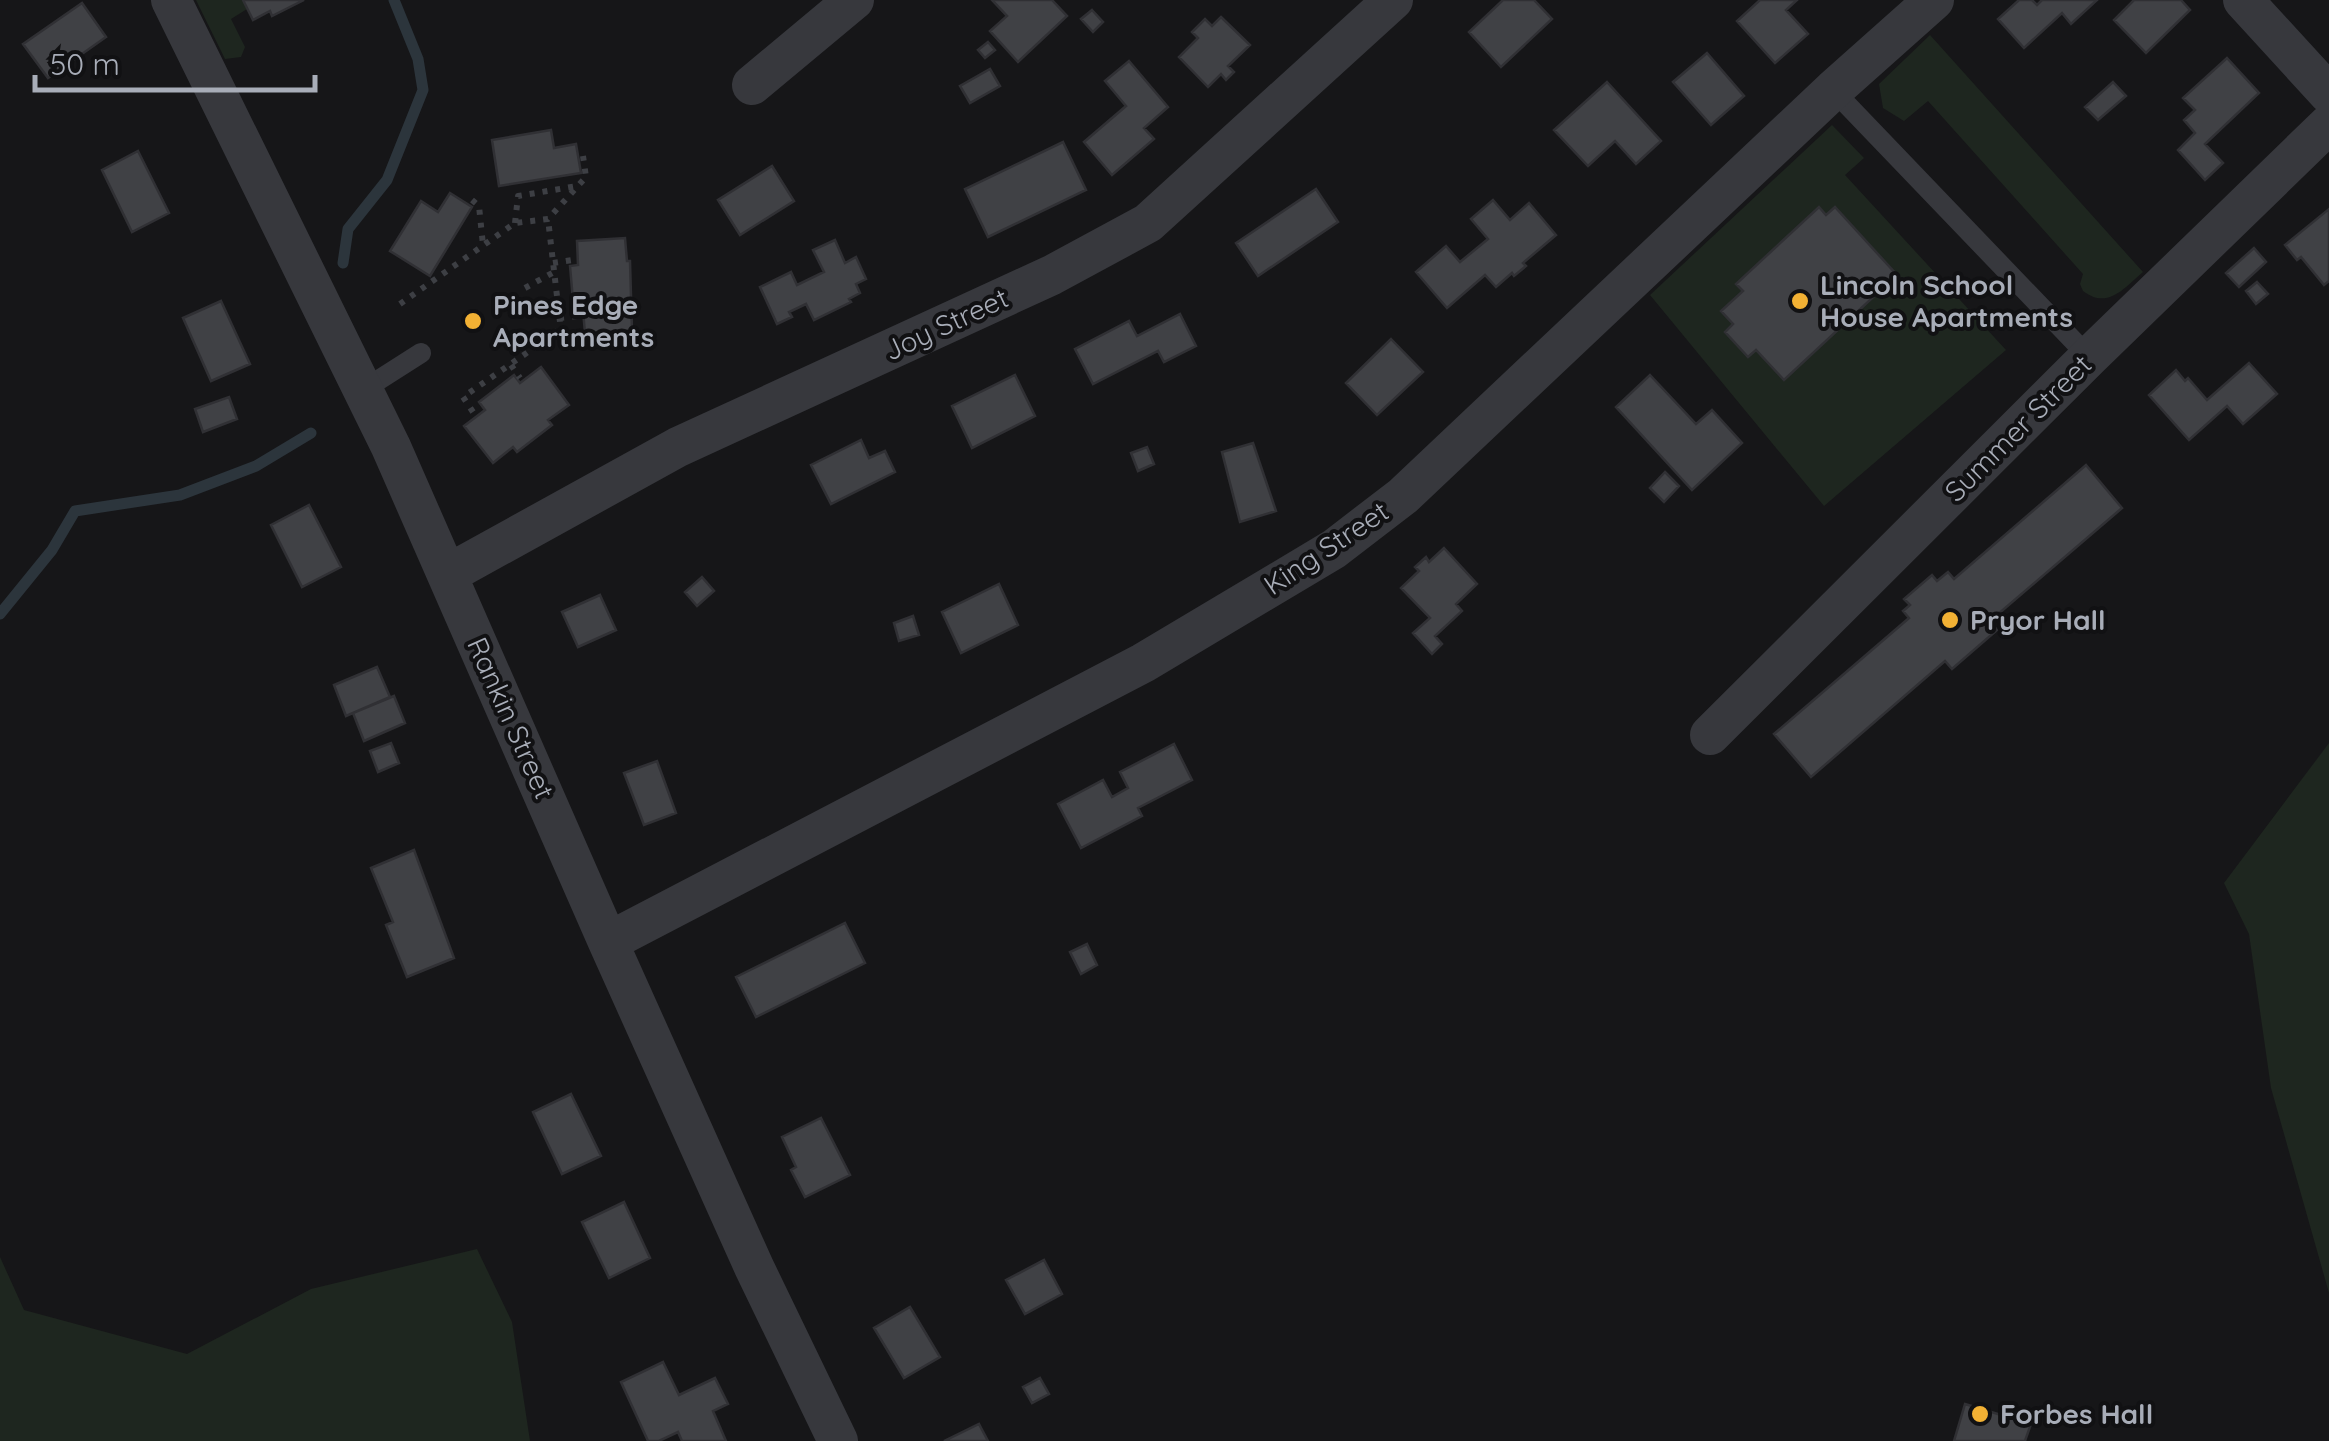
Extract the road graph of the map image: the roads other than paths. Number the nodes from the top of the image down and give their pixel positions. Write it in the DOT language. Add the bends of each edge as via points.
graph roads {
  1 [pos="171,0"];
  2 [pos="854,0"];
  3 [pos="1393,0"];
  4 [pos="1934,0"];
  5 [pos="2243,0"];
  6 [pos="752,85"];
  7 [pos="1832,90"];
  8 [pos="2329,94"];
  9 [pos="2329,124"];
  10 [pos="421,353"];
  11 [pos="2089,356"];
  12 [pos="363,390"];
  13 [pos="448,574"];
  14 [pos="1710,736"];
  15 [pos="608,942"];
  16 [pos="838,1441"];
  1 -- 12 [label="street, Rankin Street" via="230,92"];
  2 -- 6 [label="street"];
  3 -- 13 [label="street, Joy Street" via="1148,223 1052,275 678,447"];
  4 -- 7 [label="street, King Street"];
  5 -- 8 [label="street"];
  7 -- 11 [label="lane"];
  7 -- 15 [label="street, King Street" via="1404,496 1334,550 1142,663"];
  9 -- 11 [label="street, Summer Street"];
  10 -- 12 [label="lane"];
  11 -- 14 [label="street, Summer Street"];
  12 -- 13 [label="street, Rankin Street"];
  13 -- 15 [label="street, Rankin Street"];
  15 -- 16 [label="street, Rankin Street"];
}
